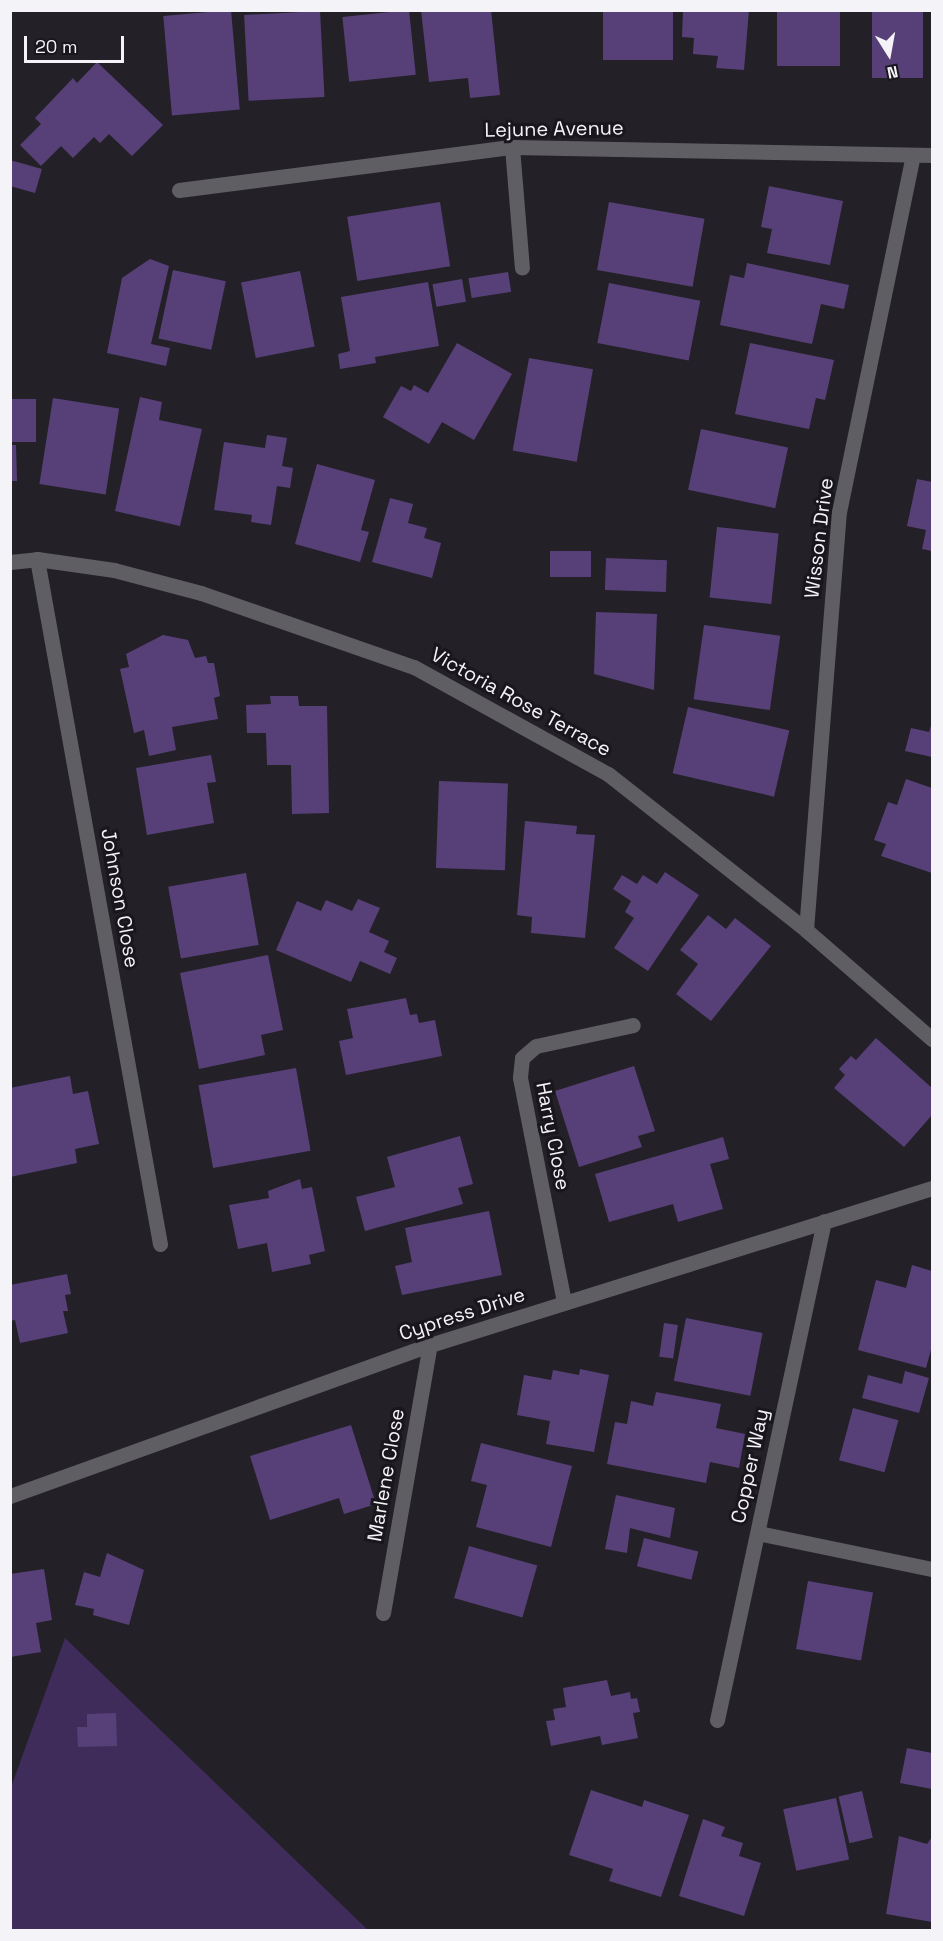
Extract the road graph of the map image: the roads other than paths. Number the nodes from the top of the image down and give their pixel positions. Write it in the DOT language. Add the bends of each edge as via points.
graph roads {
  1 [pos="512,147"];
  2 [pos="933,155"];
  3 [pos="913,156"];
  4 [pos="179,190"];
  5 [pos="522,268"];
  6 [pos="38,559"];
  7 [pos="10,562"];
  8 [pos="806,930"];
  9 [pos="633,1024"];
  10 [pos="933,1039"];
  11 [pos="933,1188"];
  12 [pos="824,1221"];
  13 [pos="160,1244"];
  14 [pos="564,1302"];
  15 [pos="430,1345"];
  16 [pos="10,1496"];
  17 [pos="758,1533"];
  18 [pos="933,1569"];
  19 [pos="383,1613"];
  20 [pos="717,1720"];
  1 -- 3 [label="street, Lejune Avenue"];
  1 -- 4 [label="street, Lejune Avenue"];
  1 -- 5 [label="street"];
  2 -- 3 [label="street, Lejune Avenue"];
  3 -- 8 [label="street, Wisson Drive" via="839,512"];
  6 -- 7 [label="street, Victoria Rose Terrace"];
  6 -- 8 [label="street, Victoria Rose Terrace" via="114,570 201,593 414,667 608,774"];
  6 -- 13 [label="street, Johnson Close"];
  8 -- 10 [label="street, Victoria Rose Terrace"];
  9 -- 14 [label="street, Harry Close" via="536,1046 522,1058 519,1077"];
  11 -- 12 [label="street, Cypress Drive"];
  12 -- 14 [label="street, Cypress Drive"];
  12 -- 17 [label="street, Copper Way"];
  14 -- 15 [label="street, Cypress Drive"];
  15 -- 16 [label="street, Cypress Drive"];
  15 -- 19 [label="street, Marlene Close"];
  17 -- 18 [label="street"];
  17 -- 20 [label="street, Copper Way"];
}
